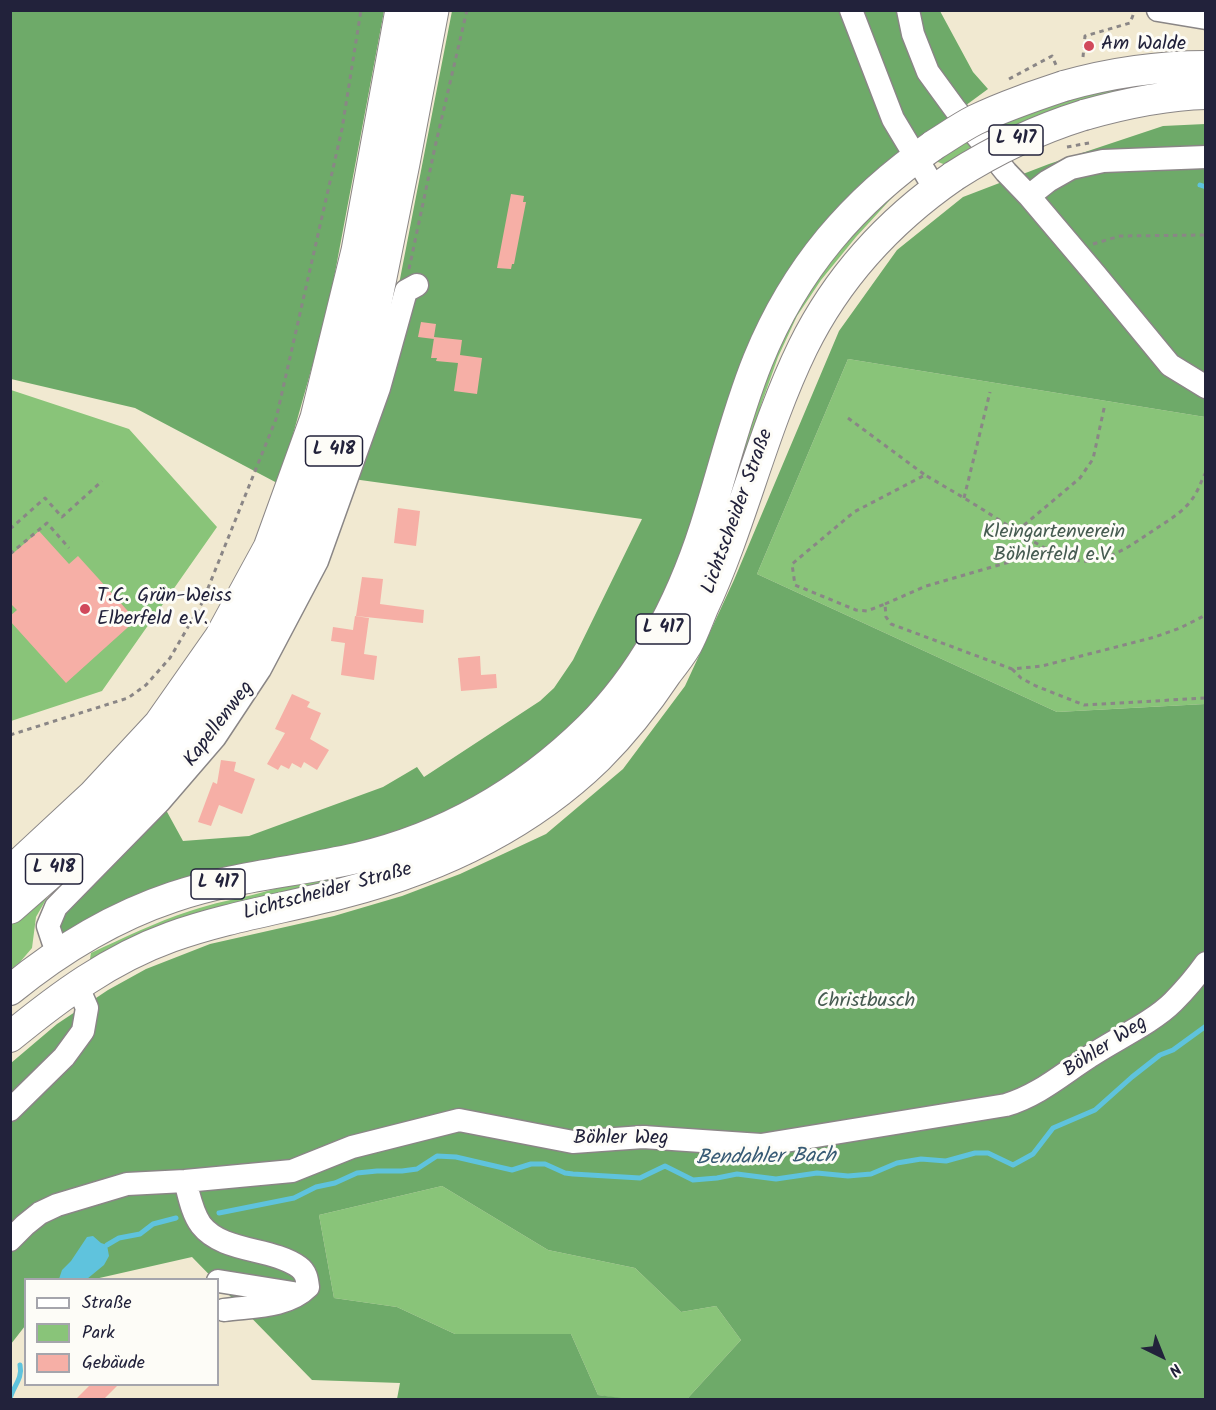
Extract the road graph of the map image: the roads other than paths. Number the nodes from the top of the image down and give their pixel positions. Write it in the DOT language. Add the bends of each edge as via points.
graph roads {
  1 [pos="402,10"];
  2 [pos="432,10"];
  3 [pos="851,10"];
  4 [pos="908,10"];
  5 [pos="1158,10"];
  6 [pos="1206,18"];
  7 [pos="1206,66"];
  8 [pos="1206,94"];
  9 [pos="925,151"];
  10 [pos="1206,157"];
  11 [pos="944,182"];
  12 [pos="1029,196"];
  13 [pos="417,285"];
  14 [pos="1206,387"];
  15 [pos="10,874"];
  16 [pos="10,907"];
  17 [pos="60,953"];
  18 [pos="1206,963"];
  19 [pos="76,985"];
  20 [pos="10,990"];
  21 [pos="10,1037"];
  22 [pos="10,1110"];
  23 [pos="185,1181"];
  24 [pos="10,1240"];
  25 [pos="219,1281"];
  26 [pos="301,1294"];
  27 [pos="224,1310"];
  1 -- 15 [label="highway, L 418" via="358,250 316,418 270,548 221,638 160,725 95,795"];
  2 -- 16 [label="highway, L 418" via="376,300 350,404 286,572 234,667 150,779"];
  3 -- 9 [label="street" via="893,119"];
  4 -- 12 [label="street" via="928,72 976,136"];
  5 -- 6 [label="street"];
  7 -- 9 [label="main road, L 417, bridge" via="1105,76 1064,86 973,121"];
  8 -- 11 [label="main road, L 417, bridge" via="1118,105 1060,122 1021,138"];
  9 -- 11 [label="street"];
  9 -- 17 [label="main road, Lichtscheider Straße / L 417" via="845,222 793,291 758,360 705,526 675,605 635,674 610,706 565,750 493,804 414,841 357,858 238,879 172,897 118,920"];
  10 -- 12 [label="street" via="1103,161 1071,168"];
  11 -- 19 [label="main road, Lichtscheider Straße / L 417" via="878,238 823,312 785,388 716,580 686,646 645,706 587,769 530,814 454,855 356,890 169,937 129,954"];
  12 -- 14 [label="street" via="1170,364"];
  13 -- 17 [label="street, Kapellenweg" via="406,291 379,388 316,561 260,669 215,737 152,810 56,907 48,926"];
  17 -- 19 [label="main road, Kapellenweg"];
  17 -- 20 [label="main road, Lichtscheider Straße / L 417"];
  18 -- 23 [label="street, Böhler Weg" via="1173,1003 1157,1015 1044,1089 1006,1105 762,1145 643,1137 573,1142 459,1120 352,1147 292,1171"];
  19 -- 21 [label="main road, Lichtscheider Straße / L 417"];
  19 -- 22 [label="street, Kapellenweg" via="87,1008 83,1031 64,1057"];
  23 -- 24 [label="street, Böhler Weg" via="127,1184 57,1205 40,1213"];
  23 -- 26 [label="street" via="201,1225 224,1241 284,1259 300,1268 308,1287"];
  25 -- 26 [label="street"];
  26 -- 27 [label="street" via="280,1302"];
}
